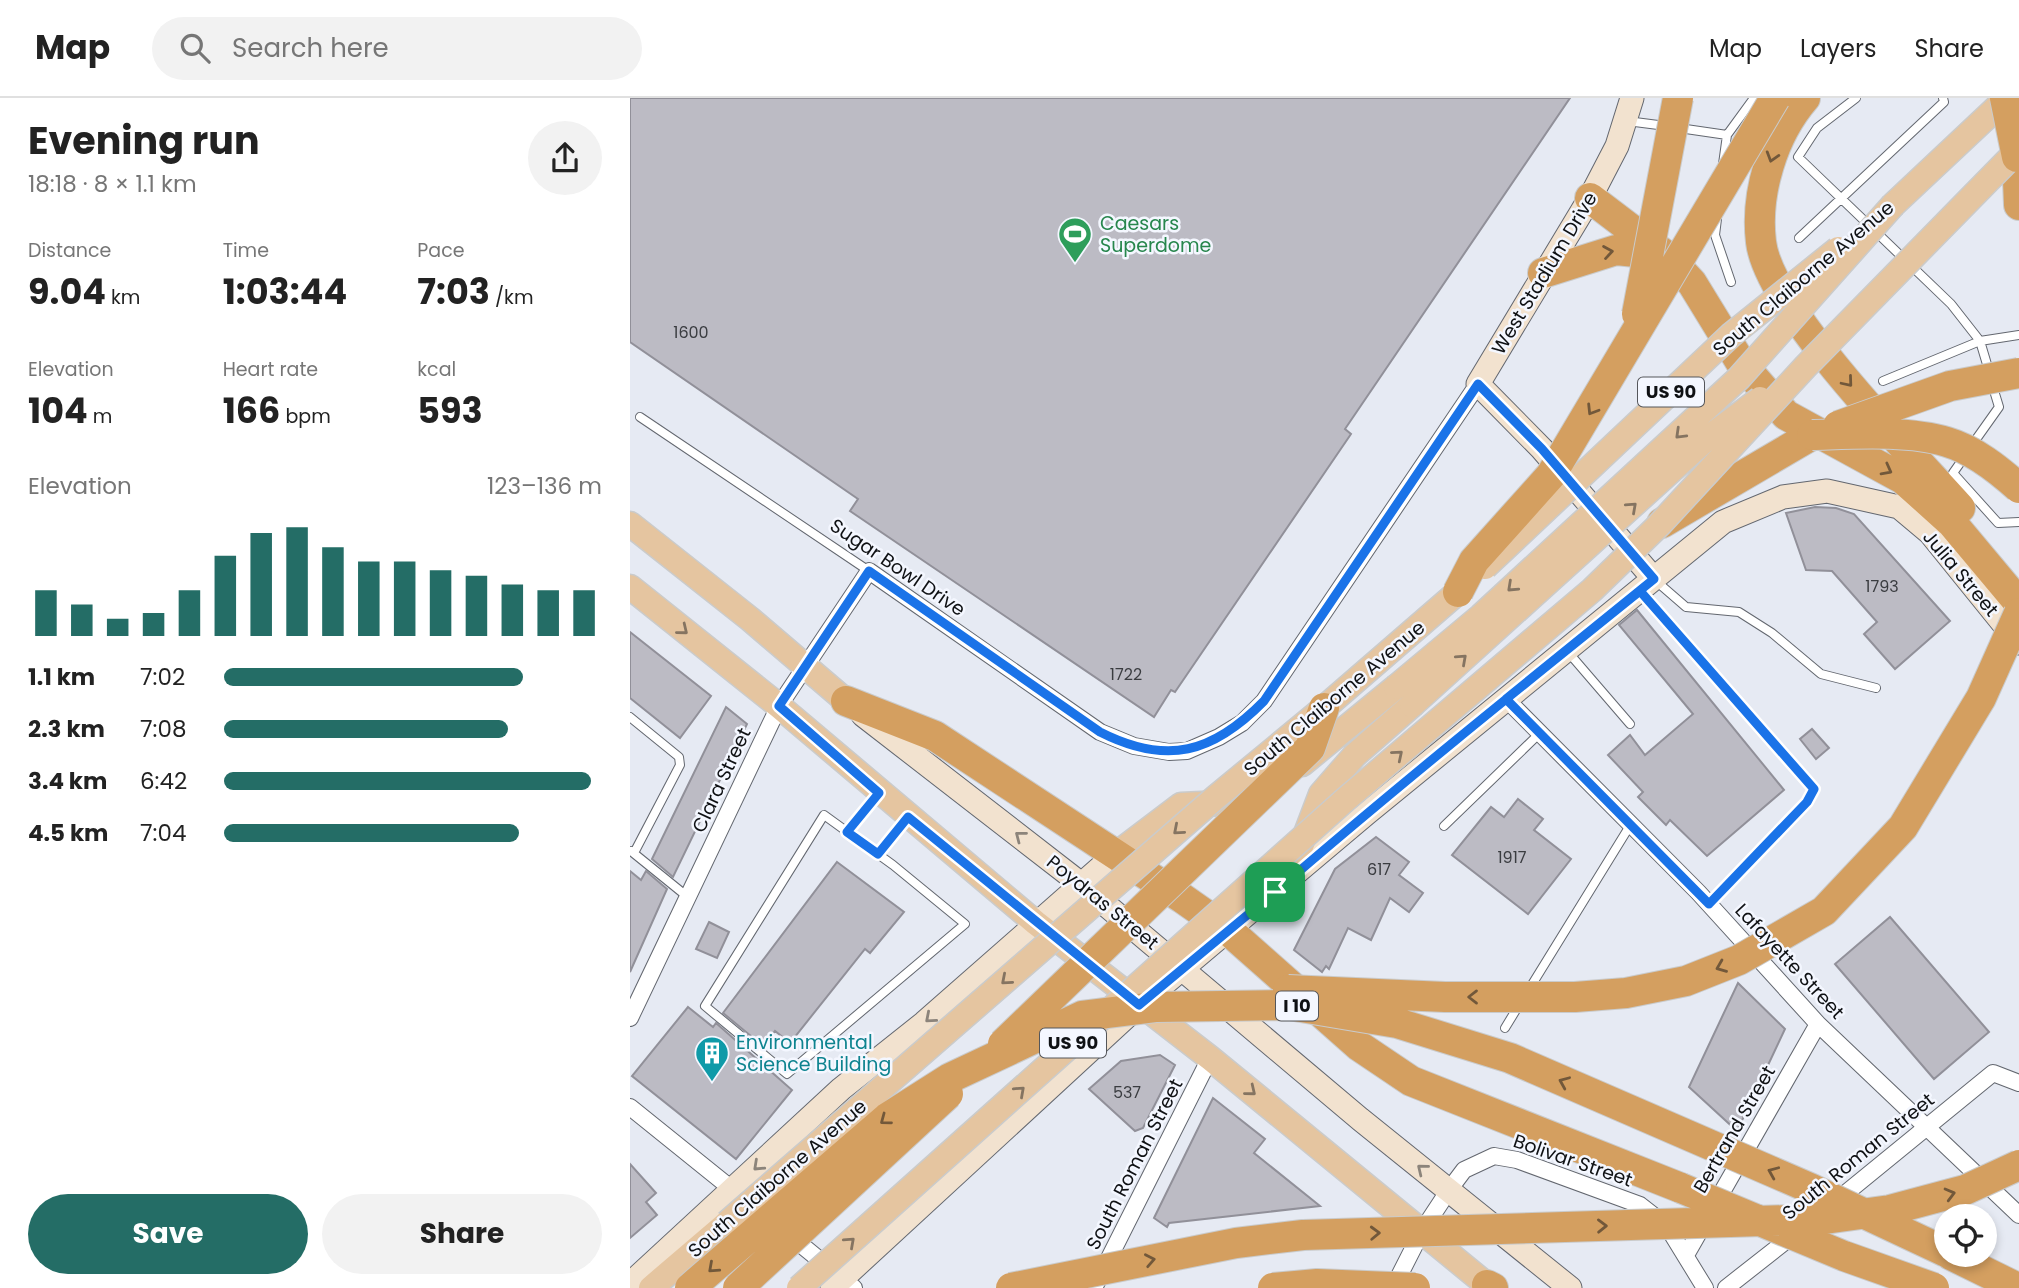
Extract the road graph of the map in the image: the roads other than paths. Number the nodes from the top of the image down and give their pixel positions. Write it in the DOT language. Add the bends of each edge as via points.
graph roads {
  1 [pos="1632,98"];
  2 [pos="1678,98"];
  3 [pos="1754,98"];
  4 [pos="1775,98"];
  5 [pos="1805,98"];
  6 [pos="1856,98"];
  7 [pos="1943,98"];
  8 [pos="2006,98"];
  9 [pos="1627,121"];
  10 [pos="1727,135"];
  11 [pos="2018,157"];
  12 [pos="1590,198"];
  13 [pos="1840,199"];
  14 [pos="1893,205"];
  15 [pos="2019,205"];
  16 [pos="1799,238"];
  17 [pos="1666,255"];
  18 [pos="1543,273"];
  19 [pos="1731,282"];
  20 [pos="2019,335"];
  21 [pos="1980,341"];
  22 [pos="1806,366"];
  23 [pos="1617,369"];
  24 [pos="2019,373"];
  25 [pos="1882,381"];
  26 [pos="1478,384"];
  27 [pos="640,417"];
  28 [pos="1812,435"];
  29 [pos="2019,488"];
  30 [pos="2019,522"];
  31 [pos="630,524"];
  32 [pos="1659,525"];
  33 [pos="869,571"];
  34 [pos="1647,585"];
  35 [pos="630,587"];
  36 [pos="2019,590"];
  37 [pos="1458,592"];
  38 [pos="2019,603"];
  39 [pos="2019,613"];
  40 [pos="2019,643"];
  41 [pos="1566,650"];
  42 [pos="804,666"];
  43 [pos="1876,688"];
  44 [pos="1404,696"];
  45 [pos="1506,699"];
  46 [pos="846,701"];
  47 [pos="779,706"];
  48 [pos="1324,708"];
  49 [pos="630,717"];
  50 [pos="1630,724"];
  51 [pos="1539,733"];
  52 [pos="1134,747"];
  53 [pos="879,793"];
  54 [pos="908,817"];
  55 [pos="1631,824"];
  56 [pos="1444,826"];
  57 [pos="847,832"];
  58 [pos="632,852"];
  59 [pos="878,854"];
  60 [pos="1115,855"];
  61 [pos="1081,884"];
  62 [pos="1275,892"];
  63 [pos="689,898"];
  64 [pos="1709,904"];
  65 [pos="1035,923"];
  66 [pos="1229,931"];
  67 [pos="1185,969"];
  68 [pos="1147,1006"];
  69 [pos="630,1018"];
  70 [pos="1818,1024"];
  71 [pos="1505,1028"];
  72 [pos="1210,1058"];
  73 [pos="2019,1083"];
  74 [pos="630,1107"];
  75 [pos="1926,1128"];
  76 [pos="2019,1165"];
  77 [pos="733,1190"];
  78 [pos="1448,1190"];
  79 [pos="2019,1215"];
  80 [pos="1422,1231"];
  81 [pos="1934,1246"];
  82 [pos="1686,1255"];
  83 [pos="1975,1267"];
  84 [pos="630,1284"];
  85 [pos="843,1284"];
  86 [pos="1490,1287"];
  87 [pos="650,1288"];
  88 [pos="690,1288"];
  89 [pos="738,1288"];
  90 [pos="799,1288"];
  91 [pos="1011,1288"];
  92 [pos="1094,1288"];
  93 [pos="1273,1288"];
  94 [pos="1393,1288"];
  95 [pos="1415,1288"];
  96 [pos="1570,1288"];
  97 [pos="1705,1288"];
  98 [pos="1726,1288"];
  99 [pos="1934,1288"];
  100 [pos="2018,1288"];
  1 -- 9 [label="street, West Stadium Drive"];
  2 -- 23 [label="highway, bridge" via="1645,279"];
  3 -- 10 [label="lane"];
  4 -- 23 [label="highway, bridge"];
  5 -- 36 [label="highway, one-way" via="1783,126 1765,185 1761,242 1770,270 1846,381 1966,514"];
  6 -- 13 [label="lane" via="1817,128 1798,156"];
  7 -- 13 [label="lane" via="1944,102"];
  8 -- 11 [label="highway, bridge"];
  8 -- 14 [label="main road, South Claiborne Avenue / US 90"];
  9 -- 10 [label="lane"];
  9 -- 12 [label="street, West Stadium Drive"];
  10 -- 19 [label="lane" via="1715,234"];
  11 -- 15 [label="highway"];
  11 -- 22 [label="main road, US 90, bridge"];
  12 -- 17 [label="highway"];
  12 -- 18 [label="street, West Stadium Drive"];
  13 -- 16 [label="lane"];
  13 -- 21 [label="lane" via="1951,304"];
  14 -- 37 [label="main road, South Claiborne Avenue / US 90, bridge" via="1731,335"];
  14 -- 44 [label="main road, one-way, bridge" via="1739,378 1481,616"];
  18 -- 17 [label="highway, one-way" via="1616,250"];
  17 -- 38 [label="highway, one-way" via="1692,283 1741,363 1787,415 1903,479 1952,523"];
  18 -- 26 [label="street, West Stadium Drive"];
  20 -- 21 [label="lane"];
  21 -- 25 [label="lane"];
  21 -- 30 [label="lane" via="1999,407 1953,473 1998,523"];
  22 -- 32 [label="main road, US 90, bridge"];
  44 -- 22 [label="main road, one-way, bridge" via="1705,440"];
  23 -- 37 [label="highway, one-way, bridge" via="1551,475 1474,561"];
  24 -- 28 [label="highway, bridge" via="1950,386"];
  26 -- 34 [label="street" via="1542,449"];
  26 -- 52 [label="street, West Stadium Drive" via="1264,701 1242,723 1187,751"];
  27 -- 33 [label="lane, Sugar Bowl Drive"];
  28 -- 29 [label="highway, bridge" via="1880,434 1946,442 1994,466"];
  28 -- 32 [label="highway, bridge"];
  31 -- 42 [label="main road, Poydras Street"];
  90 -- 32 [label="main road, US 90, one-way, bridge" via="1346,799 1592,590"];
  33 -- 42 [label="street, Clara Street"];
  33 -- 52 [label="street, Sugar Bowl Drive" via="1100,732"];
  34 -- 40 [label="street, Julia Street" via="1723,522 1783,496 1827,491 1899,507 1930,533"];
  34 -- 41 [label="street"];
  34 -- 43 [label="lane" via="1686,607 1739,612 1821,674"];
  34 -- 64 [label="lane" via="1814,789 1807,802"];
  35 -- 47 [label="main road, one-way"];
  37 -- 48 [label="main road, South Claiborne Avenue / US 90"];
  39 -- 68 [label="highway, one-way, bridge" via="1981,698 1903,827 1824,911 1739,960 1686,981 1575,997 1218,990"];
  41 -- 45 [label="street"];
  41 -- 50 [label="lane"];
  42 -- 46 [label="main road, Poydras Street"];
  42 -- 47 [label="street, Clara Street"];
  44 -- 60 [label="main road" via="1259,799 1240,805 1181,805"];
  44 -- 62 [label="main road" via="1321,794 1299,852"];
  45 -- 51 [label="street, Lafayette Street"];
  45 -- 62 [label="street"];
  46 -- 60 [label="highway" via="935,736"];
  61 -- 46 [label="street, Poydras Street, one-way"];
  47 -- 53 [label="main road"];
  47 -- 63 [label="street, Clara Street"];
  48 -- 87 [label="main road, South Claiborne Avenue / US 90, one-way, bridge"];
  48 -- 89 [label="highway, bridge" via="1310,748 1055,994"];
  49 -- 58 [label="lane" via="679,757 680,765"];
  51 -- 55 [label="street, Lafayette Street"];
  51 -- 56 [label="lane"];
  53 -- 54 [label="main road"];
  53 -- 57 [label="lane"];
  54 -- 59 [label="lane"];
  54 -- 65 [label="main road"];
  55 -- 64 [label="street, Lafayette Street"];
  55 -- 71 [label="lane"];
  57 -- 59 [label="lane"];
  57 -- 59 [label="lane" via="824,815 705,1006 787,1074 965,924"];
  58 -- 63 [label="lane"];
  60 -- 61 [label="street, South Claiborne Avenue"];
  60 -- 66 [label="highway"];
  61 -- 65 [label="street, South Claiborne Avenue"];
  61 -- 67 [label="street, Poydras Street"];
  62 -- 66 [label="street"];
  63 -- 69 [label="street, Clara Street"];
  64 -- 70 [label="street, Lafayette Street"];
  65 -- 68 [label="main road"];
  65 -- 77 [label="street, South Claiborne Avenue, one-way" via="925,1023 841,1089"];
  66 -- 67 [label="street"];
  66 -- 99 [label="highway, bridge" via="1359,1046 1411,1081"];
  67 -- 68 [label="street"];
  78 -- 67 [label="street, Poydras Street, one-way"];
  68 -- 72 [label="main road"];
  81 -- 68 [label="highway, I 10, one-way, bridge" via="1510,1059 1397,1023 1289,1005"];
  68 -- 85 [label="street"];
  68 -- 88 [label="highway, I 10, one-way, bridge" via="1082,1016 950,1078 887,1118"];
  70 -- 75 [label="street, Lafayette Street"];
  70 -- 82 [label="street, Bertrand Street"];
  72 -- 80 [label="main road, one-way"];
  72 -- 92 [label="street, South Roman Street"];
  73 -- 75 [label="street, South Roman Street" via="1993,1073"];
  74 -- 77 [label="street"];
  75 -- 79 [label="street, Lafayette Street"];
  75 -- 98 [label="street, South Roman Street"];
  91 -- 76 [label="highway, one-way, bridge" via="1236,1243 1303,1235 1825,1219 1890,1210 1965,1190"];
  77 -- 84 [label="street, South Claiborne Avenue"];
  77 -- 85 [label="street"];
  78 -- 80 [label="street, Bolivar Street"];
  78 -- 82 [label="street, Bolivar Street" via="1464,1170 1494,1156 1517,1160 1640,1205 1667,1226"];
  78 -- 96 [label="street, Poydras Street"];
  80 -- 86 [label="main road"];
  80 -- 94 [label="street, Bolivar Street"];
  82 -- 97 [label="street"];
  83 -- 100 [label="highway"];
  93 -- 95 [label="highway, bridge" via="1317,1284"];
}
